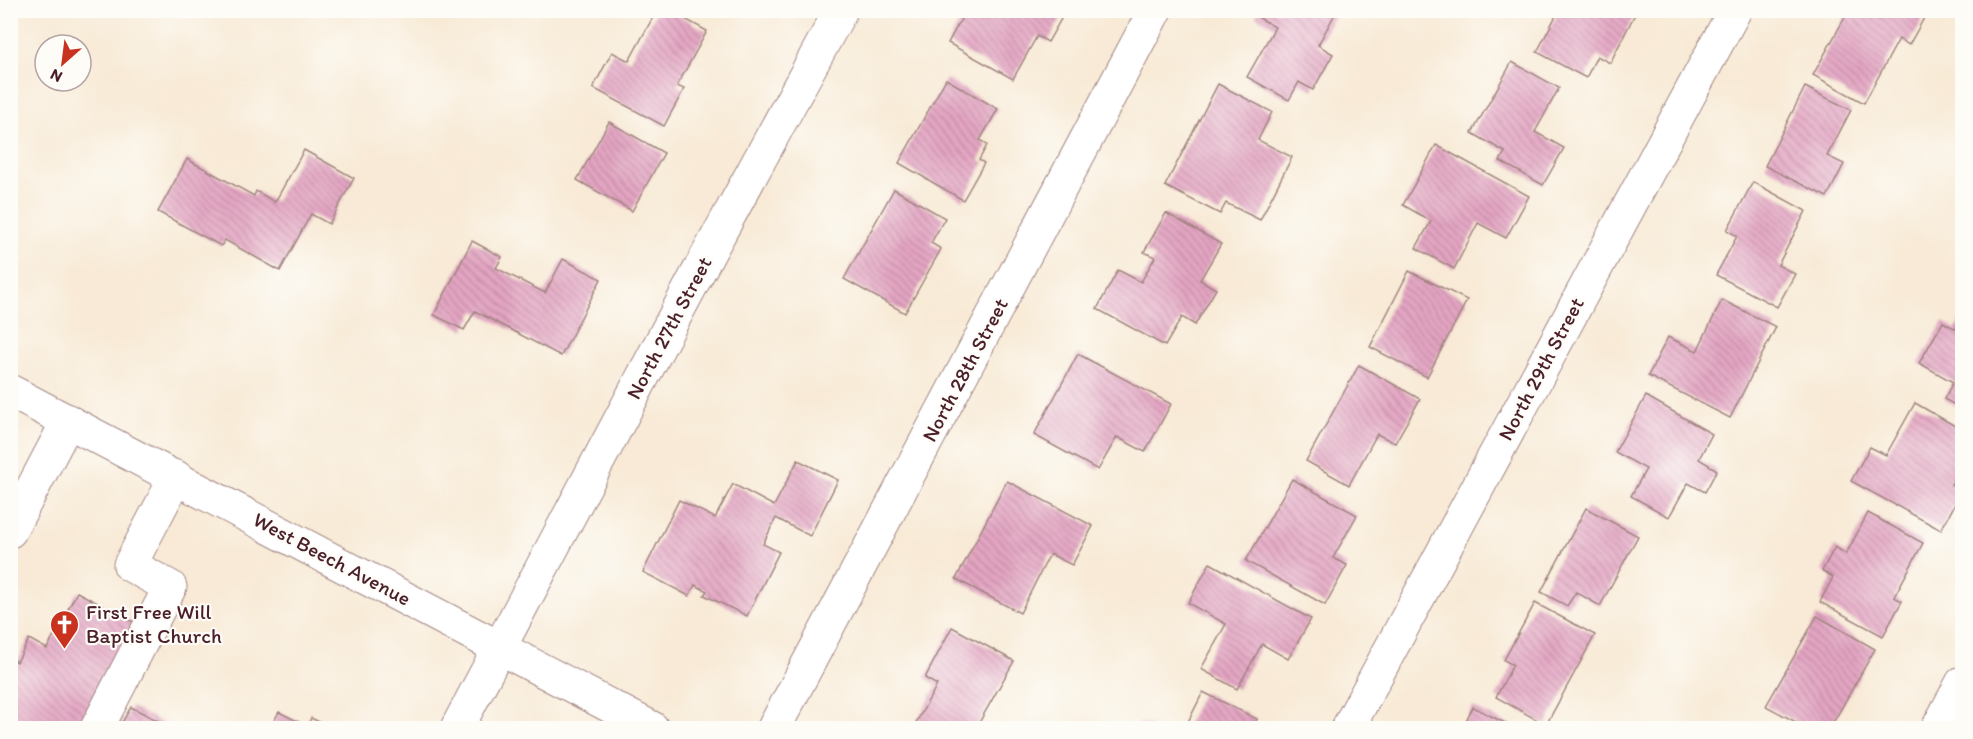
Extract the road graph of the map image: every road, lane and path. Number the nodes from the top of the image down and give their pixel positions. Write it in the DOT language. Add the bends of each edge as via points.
graph roads {
  1 [pos="841,10"];
  2 [pos="1155,10"];
  3 [pos="1735,10"];
  4 [pos="10,391"];
  5 [pos="68,421"];
  6 [pos="176,477"];
  7 [pos="10,531"];
  8 [pos="501,648"];
  9 [pos="1962,683"];
  10 [pos="97,729"];
  11 [pos="458,729"];
  12 [pos="652,729"];
  13 [pos="774,729"];
  14 [pos="1348,729"];
  15 [pos="1938,729"];
  1 -- 8 [label="street, North 27th Street"];
  2 -- 13 [label="street, North 28th Street"];
  3 -- 14 [label="street, North 29th Street"];
  4 -- 5 [label="street, West Beech Avenue"];
  5 -- 6 [label="street, West Beech Avenue"];
  5 -- 7 [label="street"];
  6 -- 8 [label="street, West Beech Avenue"];
  6 -- 10 [label="street" via="130,565 170,587"];
  8 -- 11 [label="street, North 27th Street"];
  8 -- 12 [label="street, West Beech Avenue"];
  9 -- 15 [label="street"];
}
